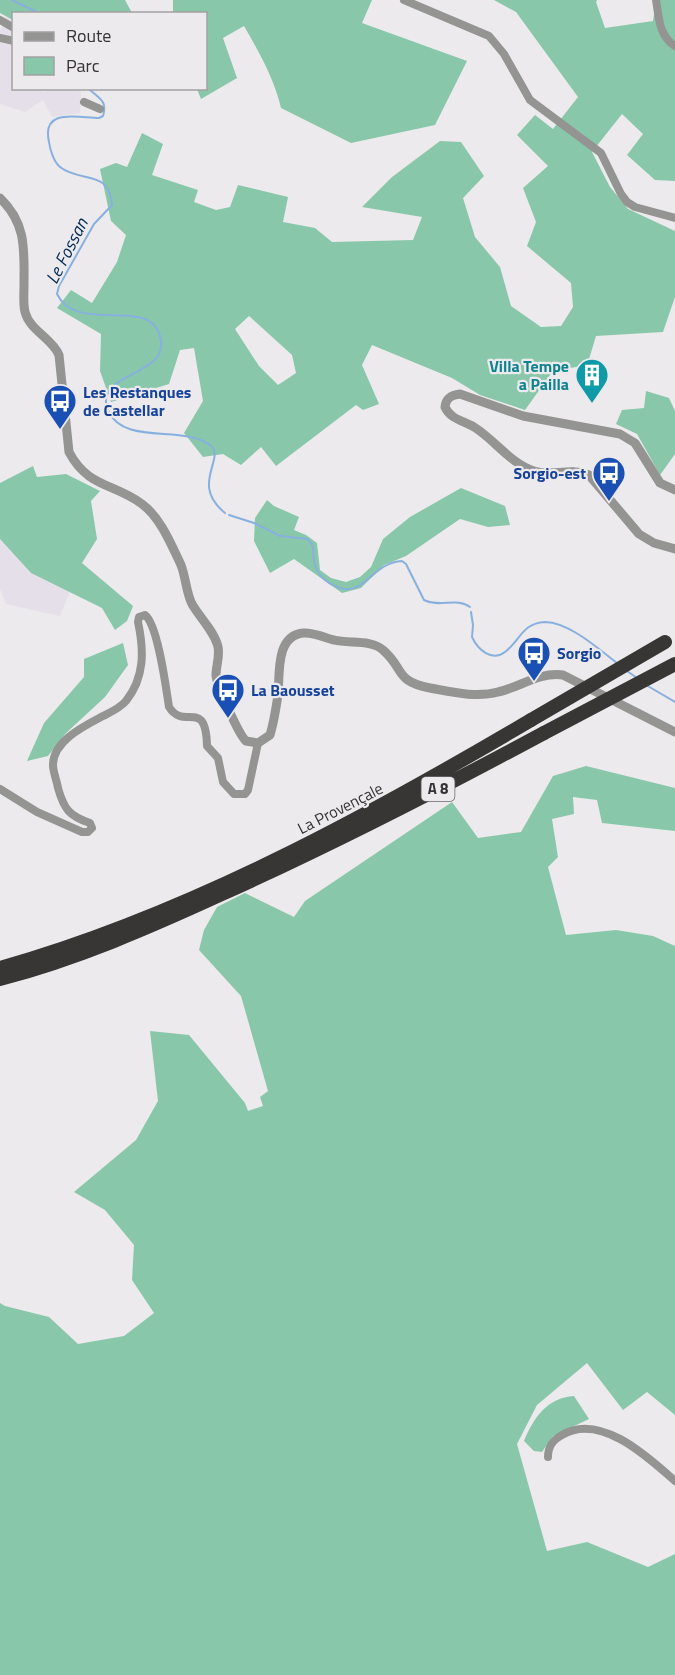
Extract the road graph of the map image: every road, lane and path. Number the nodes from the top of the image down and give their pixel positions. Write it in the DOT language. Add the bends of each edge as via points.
graph roads {
  1 [pos="404,0"];
  2 [pos="656,0"];
  3 [pos="675,46"];
  4 [pos="84,102"];
  5 [pos="100,109"];
  6 [pos="0,198"];
  7 [pos="675,219"];
  8 [pos="675,490"];
  9 [pos="675,549"];
  10 [pos="670,639"];
  11 [pos="675,664"];
  12 [pos="675,732"];
  13 [pos="258,743"];
  14 [pos="0,789"];
  15 [pos="328,839"];
  16 [pos="201,899"];
  17 [pos="0,968"];
  18 [pos="0,979"];
  19 [pos="548,1457"];
  20 [pos="675,1481"];
  1 -- 7 [label="street" via="489,36 530,100 601,153 627,202"];
  2 -- 3 [label="street" via="664,37"];
  4 -- 5 [label="street"];
  6 -- 13 [label="street" via="22,233 26,314 32,326 57,348 69,452 86,474 140,502 156,518 181,566 192,604 215,639 216,677 237,729 246,741"];
  8 -- 9 [label="street" via="660,483 635,443 615,432 523,416 460,394 446,400 449,414 474,427 535,472 589,474 639,534"];
  10 -- 15 [label="highway, La Provençale / A 8, bridge"];
  11 -- 15 [label="highway, La Provençale / A 8, bridge"];
  12 -- 13 [label="street" via="563,675 545,675 485,695 439,690 411,684 376,646 301,633 281,653 273,725 270,735"];
  13 -- 14 [label="street" via="248,790 245,794 234,794 223,782 218,758 207,746 204,722 198,717 179,716 169,707 156,639 145,615 138,622 143,656 140,670 126,701 64,741 54,758 64,805 75,818 90,823 92,828 82,832 37,812"];
  15 -- 16 [label="highway, La Provençale / A 8"];
  16 -- 17 [label="highway, La Provençale / A 8"];
  16 -- 18 [label="highway, La Provençale / A 8" via="104,944"];
  19 -- 20 [label="street" via="550,1445 564,1433 584,1428 600,1430 623,1442"];
}
